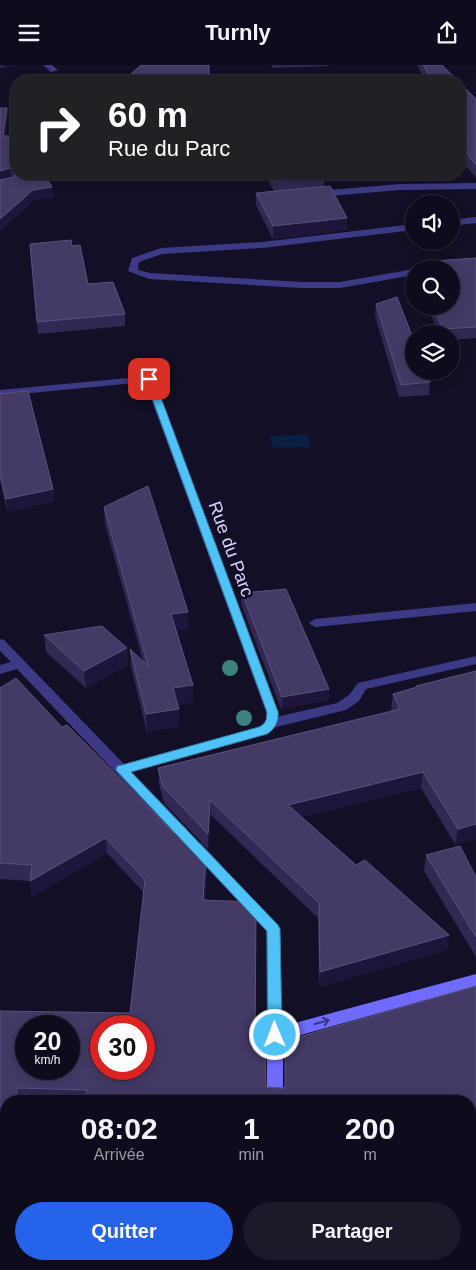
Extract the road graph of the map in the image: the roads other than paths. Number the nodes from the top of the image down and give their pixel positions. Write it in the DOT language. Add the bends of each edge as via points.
graph roads {
  1 [pos="476,186"];
  2 [pos="304,195"];
  3 [pos="476,220"];
  4 [pos="460,222"];
  5 [pos="405,228"];
  6 [pos="405,274"];
  7 [pos="0,393"];
  8 [pos="476,607"];
  9 [pos="315,623"];
  10 [pos="0,643"];
  11 [pos="476,660"];
  12 [pos="20,663"];
  13 [pos="0,670"];
  14 [pos="272,723"];
  15 [pos="122,770"];
  16 [pos="476,980"];
  17 [pos="275,1035"];
  18 [pos="275,1095"];
  1 -- 2 [label="street" via="400,187"];
  3 -- 4 [label="street"];
  5 -- 6 [label="street" via="262,245 161,251 135,260 133,271 149,276 302,285 340,285"];
  7 -- 14 [label="street, Rue du Parc" via="149,379 272,712"];
  8 -- 9 [label="street"];
  10 -- 12 [label="street"];
  11 -- 14 [label="street" via="362,686 354,698 341,707"];
  12 -- 13 [label="street"];
  12 -- 15 [label="street"];
  14 -- 15 [label="street" via="263,731"];
  15 -- 17 [label="street" via="273,929"];
  17 -- 16 [label="street, one-way"];
  17 -- 18 [label="street"];
}
